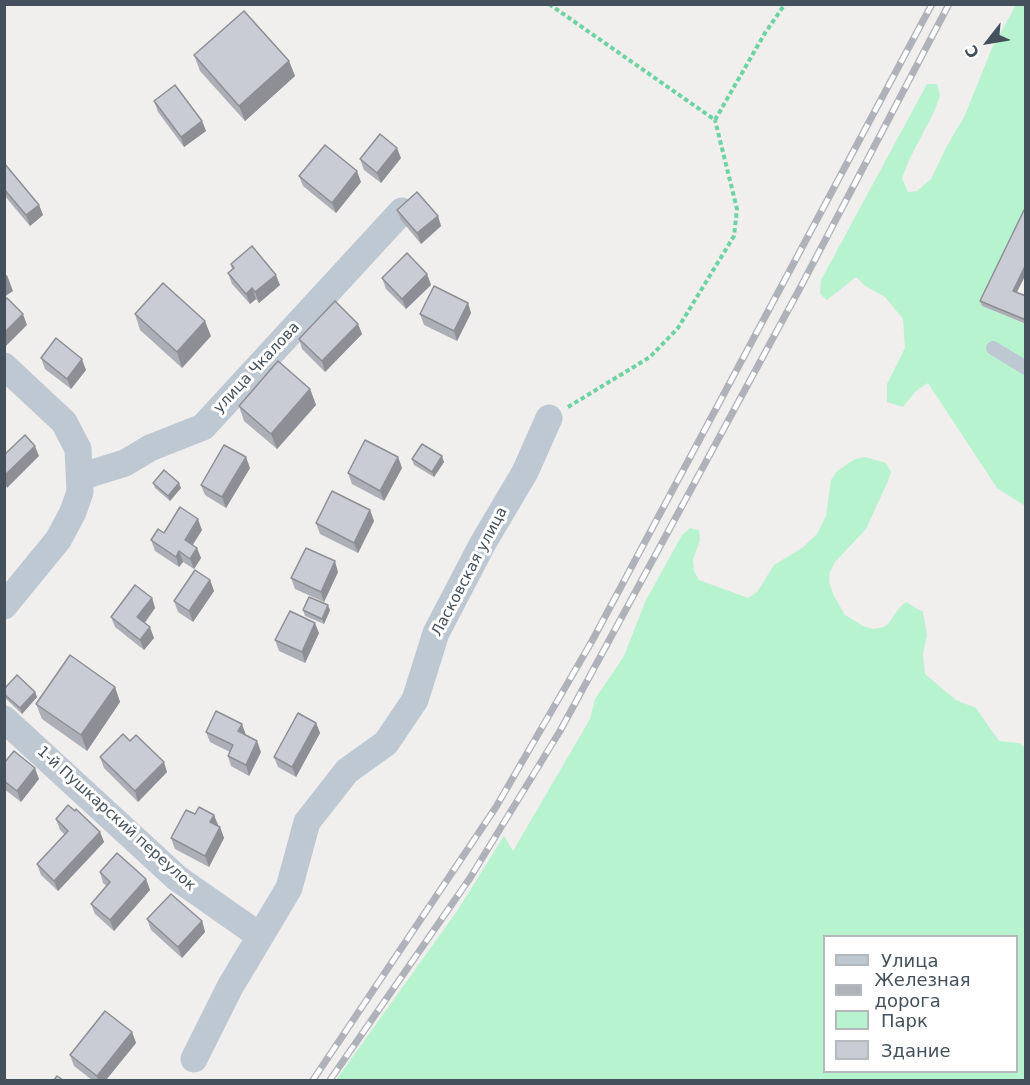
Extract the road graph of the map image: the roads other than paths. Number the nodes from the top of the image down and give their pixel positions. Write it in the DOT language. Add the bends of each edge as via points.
graph roads {
  1 [pos="402,211"];
  2 [pos="993,348"];
  3 [pos="4,366"];
  4 [pos="1026,368"];
  5 [pos="549,418"];
  6 [pos="80,477"];
  7 [pos="4,606"];
  8 [pos="4,719"];
  9 [pos="260,936"];
  10 [pos="194,1059"];
  1 -- 6 [label="street, улица Чкалова" via="203,427 150,448 125,463"];
  2 -- 4 [label="lane"];
  3 -- 6 [label="street" via="64,422 78,449"];
  5 -- 9 [label="street, Ласковская улица" via="525,472 436,633 415,700 386,743 347,771 307,822 289,888"];
  6 -- 7 [label="street" via="77,502 58,540"];
  8 -- 9 [label="street, 1-й Пушкарский переулок" via="177,878"];
  9 -- 10 [label="street, Ласковская улица"];
}
